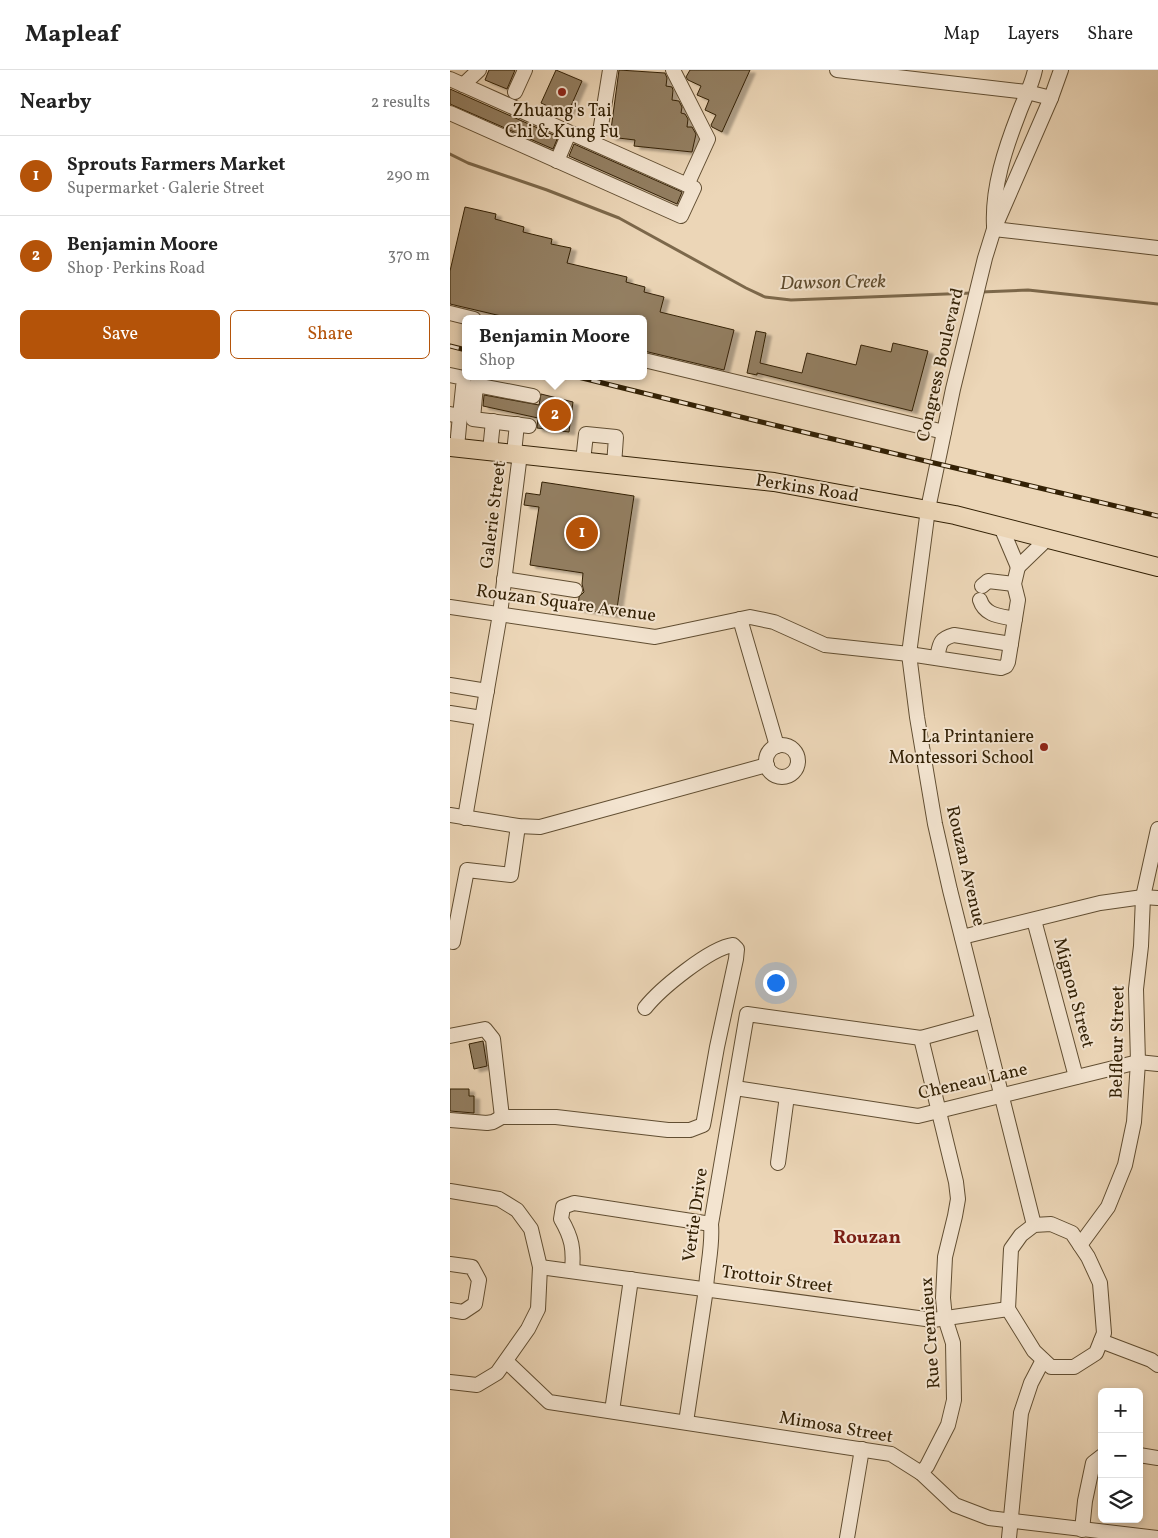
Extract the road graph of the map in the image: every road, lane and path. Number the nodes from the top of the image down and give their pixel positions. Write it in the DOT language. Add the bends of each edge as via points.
graph roads {
  1 [pos="479,70"];
  2 [pos="525,70"];
  3 [pos="610,70"];
  4 [pos="837,70"];
  5 [pos="1035,70"];
  6 [pos="1060,70"];
  7 [pos="674,72"];
  8 [pos="928,75"];
  9 [pos="450,79"];
  10 [pos="463,85"];
  11 [pos="515,92"];
  12 [pos="1027,92"];
  13 [pos="1051,98"];
  14 [pos="450,113"];
  15 [pos="600,132"];
  16 [pos="570,133"];
  17 [pos="557,161"];
  18 [pos="687,185"];
  19 [pos="994,229"];
  20 [pos="1158,248"];
  21 [pos="647,361"];
  22 [pos="464,380"];
  23 [pos="533,396"];
  24 [pos="455,415"];
  25 [pos="493,421"];
  26 [pos="944,432"];
  27 [pos="454,447"];
  28 [pos="490,451"];
  29 [pos="517,454"];
  30 [pos="583,461"];
  31 [pos="614,465"];
  32 [pos="928,509"];
  33 [pos="1001,527"];
  34 [pos="1047,539"];
  35 [pos="1018,567"];
  36 [pos="1158,568"];
  37 [pos="504,579"];
  38 [pos="1014,584"];
  39 [pos="575,590"];
  40 [pos="450,607"];
  41 [pos="500,614"];
  42 [pos="740,619"];
  43 [pos="1015,619"];
  44 [pos="1011,644"];
  45 [pos="909,654"];
  46 [pos="937,658"];
  47 [pos="450,685"];
  48 [pos="487,691"];
  49 [pos="450,713"];
  50 [pos="482,718"];
  51 [pos="777,746"];
  52 [pos="767,765"];
  53 [pos="450,815"];
  54 [pos="465,818"];
  55 [pos="518,826"];
  56 [pos="1158,829"];
  57 [pos="1143,897"];
  58 [pos="1158,898"];
  59 [pos="1034,920"];
  60 [pos="962,938"];
  61 [pos="450,941"];
  62 [pos="645,1008"];
  63 [pos="983,1021"];
  64 [pos="450,1036"];
  65 [pos="921,1038"];
  66 [pos="1138,1062"];
  67 [pos="1158,1064"];
  68 [pos="1076,1077"];
  69 [pos="736,1088"];
  70 [pos="1001,1094"];
  71 [pos="787,1096"];
  72 [pos="938,1111"];
  73 [pos="502,1117"];
  74 [pos="450,1120"];
  75 [pos="778,1163"];
  76 [pos="450,1190"];
  77 [pos="711,1224"];
  78 [pos="1034,1225"];
  79 [pos="1080,1245"];
  80 [pos="450,1264"];
  81 [pos="540,1267"];
  82 [pos="572,1271"];
  83 [pos="631,1279"];
  84 [pos="706,1289"];
  85 [pos="1008,1309"];
  86 [pos="450,1310"];
  87 [pos="945,1318"];
  88 [pos="1101,1341"];
  89 [pos="1156,1358"];
  90 [pos="1043,1360"];
  91 [pos="506,1361"];
  92 [pos="450,1382"];
  93 [pos="612,1411"];
  94 [pos="686,1422"];
  95 [pos="862,1449"];
  96 [pos="1143,1456"];
  97 [pos="1158,1458"];
  98 [pos="1098,1459"];
  99 [pos="921,1473"];
  100 [pos="1010,1522"];
  101 [pos="1082,1530"];
  102 [pos="846,1538"];
  103 [pos="1009,1538"];
  104 [pos="1158,1538"];
  1 -- 10 [label="street"];
  2 -- 11 [label="street"];
  3 -- 15 [label="street"];
  4 -- 8 [label="street"];
  5 -- 12 [label="street, Congress Boulevard"];
  6 -- 13 [label="street, Congress Boulevard"];
  7 -- 18 [label="street" via="708,139"];
  8 -- 12 [label="street"];
  9 -- 10 [label="street"];
  10 -- 16 [label="street"];
  12 -- 13 [label="street"];
  12 -- 19 [label="street, Congress Boulevard" via="1002,163 993,207"];
  13 -- 19 [label="street, Congress Boulevard"];
  14 -- 17 [label="street"];
  16 -- 17 [label="street"];
  16 -- 18 [label="street"];
  17 -- 18 [label="street" via="681,216 694,188"];
  19 -- 20 [label="street"];
  19 -- 26 [label="street, Congress Boulevard"];
  21 -- 26 [label="street"];
  22 -- 24 [label="street"];
  23 -- 25 [label="street" via="476,385 472,419"];
  24 -- 27 [label="street"];
  25 -- 28 [label="street"];
  25 -- 29 [label="street, Galerie Street" via="523,425"];
  26 -- 32 [label="street, Congress Boulevard"];
  27 -- 28 [label="main road, Perkins Road"];
  28 -- 29 [label="main road, Perkins Road"];
  29 -- 30 [label="main road, Perkins Road"];
  29 -- 37 [label="street, Galerie Street"];
  30 -- 31 [label="main road, Perkins Road"];
  30 -- 31 [label="street" via="586,434 616,437"];
  31 -- 32 [label="main road, Perkins Road" via="774,482"];
  32 -- 33 [label="main road, Perkins Road"];
  32 -- 45 [label="street, Rouzan Avenue"];
  33 -- 34 [label="main road, Perkins Road"];
  33 -- 35 [label="street"];
  34 -- 35 [label="street"];
  34 -- 36 [label="main road, Perkins Road"];
  35 -- 38 [label="street"];
  37 -- 39 [label="street"];
  37 -- 41 [label="street, Galerie Street"];
  38 -- 43 [label="street" via="1018,600"];
  38 -- 43 [label="street" via="988,581 981,594 982,607 988,612"];
  40 -- 41 [label="street, Rouzan Square Avenue"];
  41 -- 42 [label="street, Rouzan Square Avenue" via="655,637"];
  41 -- 48 [label="street, Galerie Street"];
  42 -- 45 [label="street, Rouzan Square Avenue" via="750,617 774,622 825,645"];
  42 -- 51 [label="street"];
  43 -- 44 [label="street, Rouzan Square Avenue"];
  44 -- 46 [label="street" via="954,636 941,642"];
  44 -- 46 [label="street, Rouzan Square Avenue" via="1008,662 1001,668"];
  45 -- 46 [label="street, Rouzan Square Avenue"];
  45 -- 60 [label="street, Rouzan Avenue" via="935,824"];
  47 -- 48 [label="street"];
  48 -- 50 [label="street, Galerie Street"];
  49 -- 50 [label="street"];
  50 -- 54 [label="street, Galerie Street"];
  51 -- 52 [label="street" via="769,753"];
  51 -- 52 [label="street" via="792,749 798,757 797,768 790,775 780,777 770,772"];
  52 -- 55 [label="street" via="540,827"];
  53 -- 54 [label="street"];
  54 -- 55 [label="street"];
  55 -- 61 [label="street" via="511,875 467,870 453,942"];
  56 -- 57 [label="street, Belfleur Street"];
  57 -- 58 [label="street"];
  57 -- 59 [label="street" via="1100,903"];
  57 -- 66 [label="street, Belfleur Street" via="1136,989"];
  59 -- 60 [label="street"];
  59 -- 68 [label="street, Mignon Street"];
  60 -- 63 [label="street, Rouzan Avenue"];
  62 -- 73 [label="street" via="663,988 688,969 724,948 733,945 737,949 703,1125 690,1130 668,1130 556,1117"];
  63 -- 65 [label="street"];
  63 -- 70 [label="street, Rouzan Avenue"];
  64 -- 73 [label="street" via="485,1029 493,1039"];
  65 -- 69 [label="street, Vertie Drive" via="747,1014"];
  65 -- 72 [label="street, Rue Cremieux"];
  66 -- 67 [label="street, Cheneau Lane"];
  66 -- 68 [label="street, Cheneau Lane"];
  66 -- 79 [label="street, Belfleur Street" via="1134,1122 1125,1165 1108,1206"];
  68 -- 70 [label="street, Cheneau Lane"];
  69 -- 71 [label="street, Cheneau Lane"];
  69 -- 77 [label="street, Vertie Drive"];
  70 -- 72 [label="street, Cheneau Lane"];
  70 -- 78 [label="street, Rouzan Avenue"];
  71 -- 72 [label="street, Cheneau Lane" via="918,1116"];
  71 -- 75 [label="street"];
  72 -- 87 [label="street, Rue Cremieux" via="958,1199 945,1257"];
  73 -- 74 [label="street" via="487,1124"];
  76 -- 81 [label="street" via="499,1199 517,1210 531,1229"];
  77 -- 82 [label="street" via="574,1203 564,1207 561,1219 570,1233"];
  77 -- 84 [label="street, Vertie Drive"];
  78 -- 79 [label="street" via="1051,1224 1072,1233"];
  78 -- 85 [label="street" via="1021,1234 1011,1249"];
  79 -- 88 [label="street" via="1100,1283 1104,1333"];
  80 -- 86 [label="street" via="472,1267 479,1280 475,1304 463,1312"];
  81 -- 82 [label="street, Trottoir Street"];
  81 -- 91 [label="street" via="538,1309"];
  82 -- 83 [label="street, Trottoir Street"];
  83 -- 84 [label="street, Trottoir Street"];
  83 -- 93 [label="street"];
  84 -- 87 [label="street, Trottoir Street" via="933,1320"];
  84 -- 94 [label="street, Vertie Drive"];
  85 -- 87 [label="street, Trottoir Street"];
  85 -- 90 [label="street"];
  87 -- 99 [label="street, Rue Cremieux" via="953,1343 954,1400 948,1425"];
  88 -- 89 [label="street"];
  88 -- 90 [label="street" via="1096,1353 1074,1367 1051,1368"];
  90 -- 100 [label="street" via="1021,1413"];
  91 -- 92 [label="street" via="498,1373 477,1385"];
  91 -- 93 [label="street, Mimosa Street" via="549,1402"];
  93 -- 94 [label="street, Mimosa Street"];
  94 -- 95 [label="street, Mimosa Street"];
  95 -- 99 [label="street, Mimosa Street" via="891,1454"];
  95 -- 102 [label="street"];
  96 -- 97 [label="street"];
  98 -- 101 [label="street" via="1093,1463"];
  99 -- 100 [label="street, Mimosa Street" via="955,1505"];
  100 -- 101 [label="street, Mimosa Street"];
  100 -- 103 [label="street"];
  101 -- 104 [label="street, Mimosa Street"];
}
